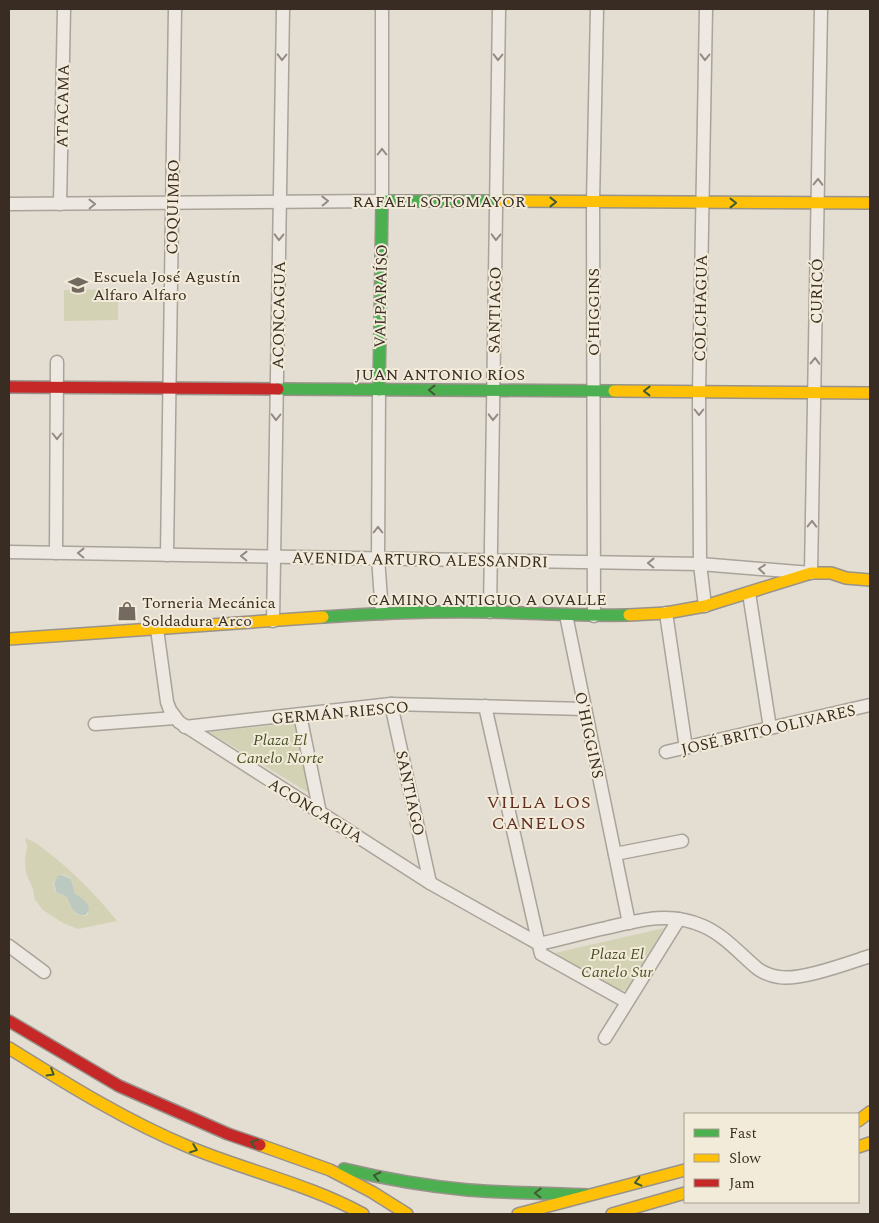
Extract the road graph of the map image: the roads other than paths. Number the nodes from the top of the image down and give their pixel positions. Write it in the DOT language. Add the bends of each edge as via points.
graph roads {
  1 [pos="64,9"];
  2 [pos="175,9"];
  3 [pos="283,9"];
  4 [pos="382,9"];
  5 [pos="499,9"];
  6 [pos="597,9"];
  7 [pos="706,9"];
  8 [pos="821,9"];
  9 [pos="382,201"];
  10 [pos="280,202"];
  11 [pos="496,202"];
  12 [pos="593,202"];
  13 [pos="702,202"];
  14 [pos="172,203"];
  15 [pos="818,203"];
  16 [pos="870,203"];
  17 [pos="9,204"];
  18 [pos="60,204"];
  19 [pos="57,362"];
  20 [pos="9,387"];
  21 [pos="57,387"];
  22 [pos="169,388"];
  23 [pos="276,389"];
  24 [pos="379,390"];
  25 [pos="493,390"];
  26 [pos="593,391"];
  27 [pos="699,392"];
  28 [pos="814,393"];
  29 [pos="870,393"];
  30 [pos="9,552"];
  31 [pos="56,553"];
  32 [pos="167,555"];
  33 [pos="274,556"];
  34 [pos="378,558"];
  35 [pos="491,560"];
  36 [pos="595,562"];
  37 [pos="700,564"];
  38 [pos="870,568"];
  39 [pos="811,573"];
  40 [pos="831,573"];
  41 [pos="870,580"];
  42 [pos="749,593"];
  43 [pos="705,606"];
  44 [pos="490,612"];
  45 [pos="382,613"];
  46 [pos="666,613"];
  47 [pos="566,615"];
  48 [pos="594,616"];
  49 [pos="273,621"];
  50 [pos="156,629"];
  51 [pos="9,639"];
  52 [pos="391,704"];
  53 [pos="870,705"];
  54 [pos="485,706"];
  55 [pos="585,709"];
  56 [pos="300,715"];
  57 [pos="180,722"];
  58 [pos="95,724"];
  59 [pos="770,728"];
  60 [pos="686,748"];
  61 [pos="666,752"];
  62 [pos="320,813"];
  63 [pos="682,841"];
  64 [pos="615,854"];
  65 [pos="430,883"];
  66 [pos="679,919"];
  67 [pos="629,923"];
  68 [pos="539,944"];
  69 [pos="9,946"];
  70 [pos="870,956"];
  71 [pos="44,972"];
  72 [pos="627,1002"];
  73 [pos="9,1021"];
  74 [pos="605,1038"];
  75 [pos="9,1048"];
  76 [pos="870,1112"];
  77 [pos="859,1121"];
  78 [pos="300,1159"];
  79 [pos="684,1170"];
  80 [pos="684,1193"];
  81 [pos="587,1195"];
  82 [pos="363,1214"];
  83 [pos="408,1214"];
  84 [pos="518,1214"];
  85 [pos="612,1214"];
  1 -- 18 [label="street, ATACAMA"];
  2 -- 14 [label="street, COQUIMBO"];
  3 -- 10 [label="street, ACONCAGUA, one-way"];
  9 -- 4 [label="street, VALPARAÍSO, one-way"];
  5 -- 11 [label="street, SANTIAGO, one-way"];
  6 -- 12 [label="street, O'HIGGINS"];
  7 -- 13 [label="street, COLCHAGUA, one-way"];
  15 -- 8 [label="street, CURICÓ, one-way"];
  10 -- 9 [label="street, RAFAEL SOTOMAYOR, one-way"];
  9 -- 11 [label="main road, RAFAEL SOTOMAYOR"];
  9 -- 24 [label="main road, VALPARAÍSO"];
  10 -- 14 [label="street, RAFAEL SOTOMAYOR"];
  10 -- 23 [label="street, ACONCAGUA, one-way"];
  11 -- 12 [label="main road, RAFAEL SOTOMAYOR, one-way"];
  11 -- 25 [label="street, SANTIAGO, one-way"];
  12 -- 13 [label="main road, RAFAEL SOTOMAYOR"];
  12 -- 26 [label="street, O'HIGGINS"];
  13 -- 15 [label="main road, RAFAEL SOTOMAYOR, one-way"];
  13 -- 27 [label="street, COLCHAGUA"];
  18 -- 14 [label="street, RAFAEL SOTOMAYOR, one-way"];
  14 -- 22 [label="street, COQUIMBO"];
  15 -- 16 [label="main road, RAFAEL SOTOMAYOR"];
  28 -- 15 [label="street, CURICÓ, one-way"];
  17 -- 18 [label="street, RAFAEL SOTOMAYOR"];
  19 -- 21 [label="street"];
  20 -- 21 [label="main road, JUAN ANTONIO RÍOS"];
  21 -- 22 [label="main road, JUAN ANTONIO RÍOS"];
  21 -- 31 [label="street, one-way"];
  22 -- 23 [label="main road, JUAN ANTONIO RÍOS"];
  22 -- 32 [label="street, COQUIMBO"];
  23 -- 24 [label="main road, JUAN ANTONIO RÍOS"];
  23 -- 33 [label="street, ACONCAGUA, one-way"];
  25 -- 24 [label="main road, JUAN ANTONIO RÍOS, one-way"];
  34 -- 24 [label="street, VALPARAÍSO, one-way"];
  25 -- 26 [label="main road, JUAN ANTONIO RÍOS"];
  25 -- 35 [label="street, SANTIAGO, one-way"];
  27 -- 26 [label="main road, JUAN ANTONIO RÍOS, one-way"];
  26 -- 36 [label="street, O'HIGGINS"];
  27 -- 28 [label="main road, JUAN ANTONIO RÍOS"];
  27 -- 37 [label="street, COLCHAGUA, one-way"];
  28 -- 29 [label="main road, JUAN ANTONIO RÍOS"];
  39 -- 28 [label="street, CURICÓ, one-way"];
  30 -- 31 [label="street, AVENIDA ARTURO ALESSANDRI"];
  32 -- 31 [label="street, AVENIDA ARTURO ALESSANDRI, one-way"];
  33 -- 32 [label="street, AVENIDA ARTURO ALESSANDRI, one-way"];
  33 -- 34 [label="street, AVENIDA ARTURO ALESSANDRI"];
  33 -- 49 [label="street, ACONCAGUA"];
  34 -- 35 [label="street, AVENIDA ARTURO ALESSANDRI"];
  34 -- 45 [label="street, VALPARAÍSO"];
  35 -- 36 [label="street, AVENIDA ARTURO ALESSANDRI"];
  35 -- 44 [label="street, SANTIAGO"];
  37 -- 36 [label="street, AVENIDA ARTURO ALESSANDRI, one-way"];
  36 -- 48 [label="street, O'HIGGINS"];
  39 -- 37 [label="street, AVENIDA ARTURO ALESSANDRI, one-way"];
  37 -- 43 [label="street, COLCHAGUA"];
  38 -- 40 [label="main road, AVENIDA ARTURO ALESSANDRI"];
  39 -- 40 [label="main road, AVENIDA ARTURO ALESSANDRI"];
  39 -- 42 [label="main road, CAMINO ANTIGUO A OVALLE"];
  40 -- 41 [label="main road, AVENIDA ARTURO ALESSANDRI"];
  42 -- 43 [label="main road, CAMINO ANTIGUO A OVALLE"];
  42 -- 59 [label="street"];
  43 -- 46 [label="main road, CAMINO ANTIGUO A OVALLE"];
  44 -- 45 [label="main road, CAMINO ANTIGUO A OVALLE"];
  44 -- 47 [label="main road, CAMINO ANTIGUO A OVALLE"];
  45 -- 49 [label="main road, CAMINO ANTIGUO A OVALLE"];
  46 -- 48 [label="main road, CAMINO ANTIGUO A OVALLE"];
  46 -- 60 [label="street"];
  47 -- 48 [label="main road, CAMINO ANTIGUO A OVALLE"];
  47 -- 55 [label="street, O'HIGGINS"];
  49 -- 50 [label="main road, CAMINO ANTIGUO A OVALLE"];
  50 -- 51 [label="main road, CAMINO ANTIGUO A OVALLE"];
  50 -- 57 [label="street" via="167,702"];
  52 -- 54 [label="street, GERMÁN RIESCO"];
  52 -- 56 [label="street, GERMÁN RIESCO"];
  52 -- 65 [label="street, SANTIAGO"];
  53 -- 59 [label="street, JOSÉ BRITO OLIVARES"];
  54 -- 55 [label="street, GERMÁN RIESCO"];
  54 -- 68 [label="street"];
  55 -- 64 [label="street, O'HIGGINS"];
  56 -- 57 [label="street, GERMÁN RIESCO"];
  56 -- 62 [label="street"];
  57 -- 58 [label="street, GERMÁN RIESCO"];
  57 -- 62 [label="street, ACONCAGUA"];
  59 -- 60 [label="street, JOSÉ BRITO OLIVARES"];
  60 -- 61 [label="street, JOSÉ BRITO OLIVARES"];
  62 -- 65 [label="street, ACONCAGUA"];
  63 -- 64 [label="street"];
  64 -- 67 [label="street, O'HIGGINS"];
  65 -- 68 [label="street, ACONCAGUA"];
  66 -- 67 [label="street" via="654,917"];
  66 -- 70 [label="street" via="715,932 764,973 780,978 797,977"];
  66 -- 72 [label="street"];
  67 -- 68 [label="street"];
  68 -- 72 [label="street, ACONCAGUA" via="541,954"];
  69 -- 71 [label="street"];
  72 -- 74 [label="street"];
  78 -- 73 [label="main road, one-way" via="228,1134 134,1092 90,1070"];
  75 -- 82 [label="main road, one-way" via="111,1109 168,1138 216,1158 310,1188"];
  76 -- 77 [label="main road"];
  81 -- 78 [label="main road, one-way" via="447,1187 380,1177"];
  78 -- 83 [label="main road" via="351,1180"];
  79 -- 81 [label="main road, one-way"];
  80 -- 85 [label="main road"];
  81 -- 84 [label="main road"];
}
